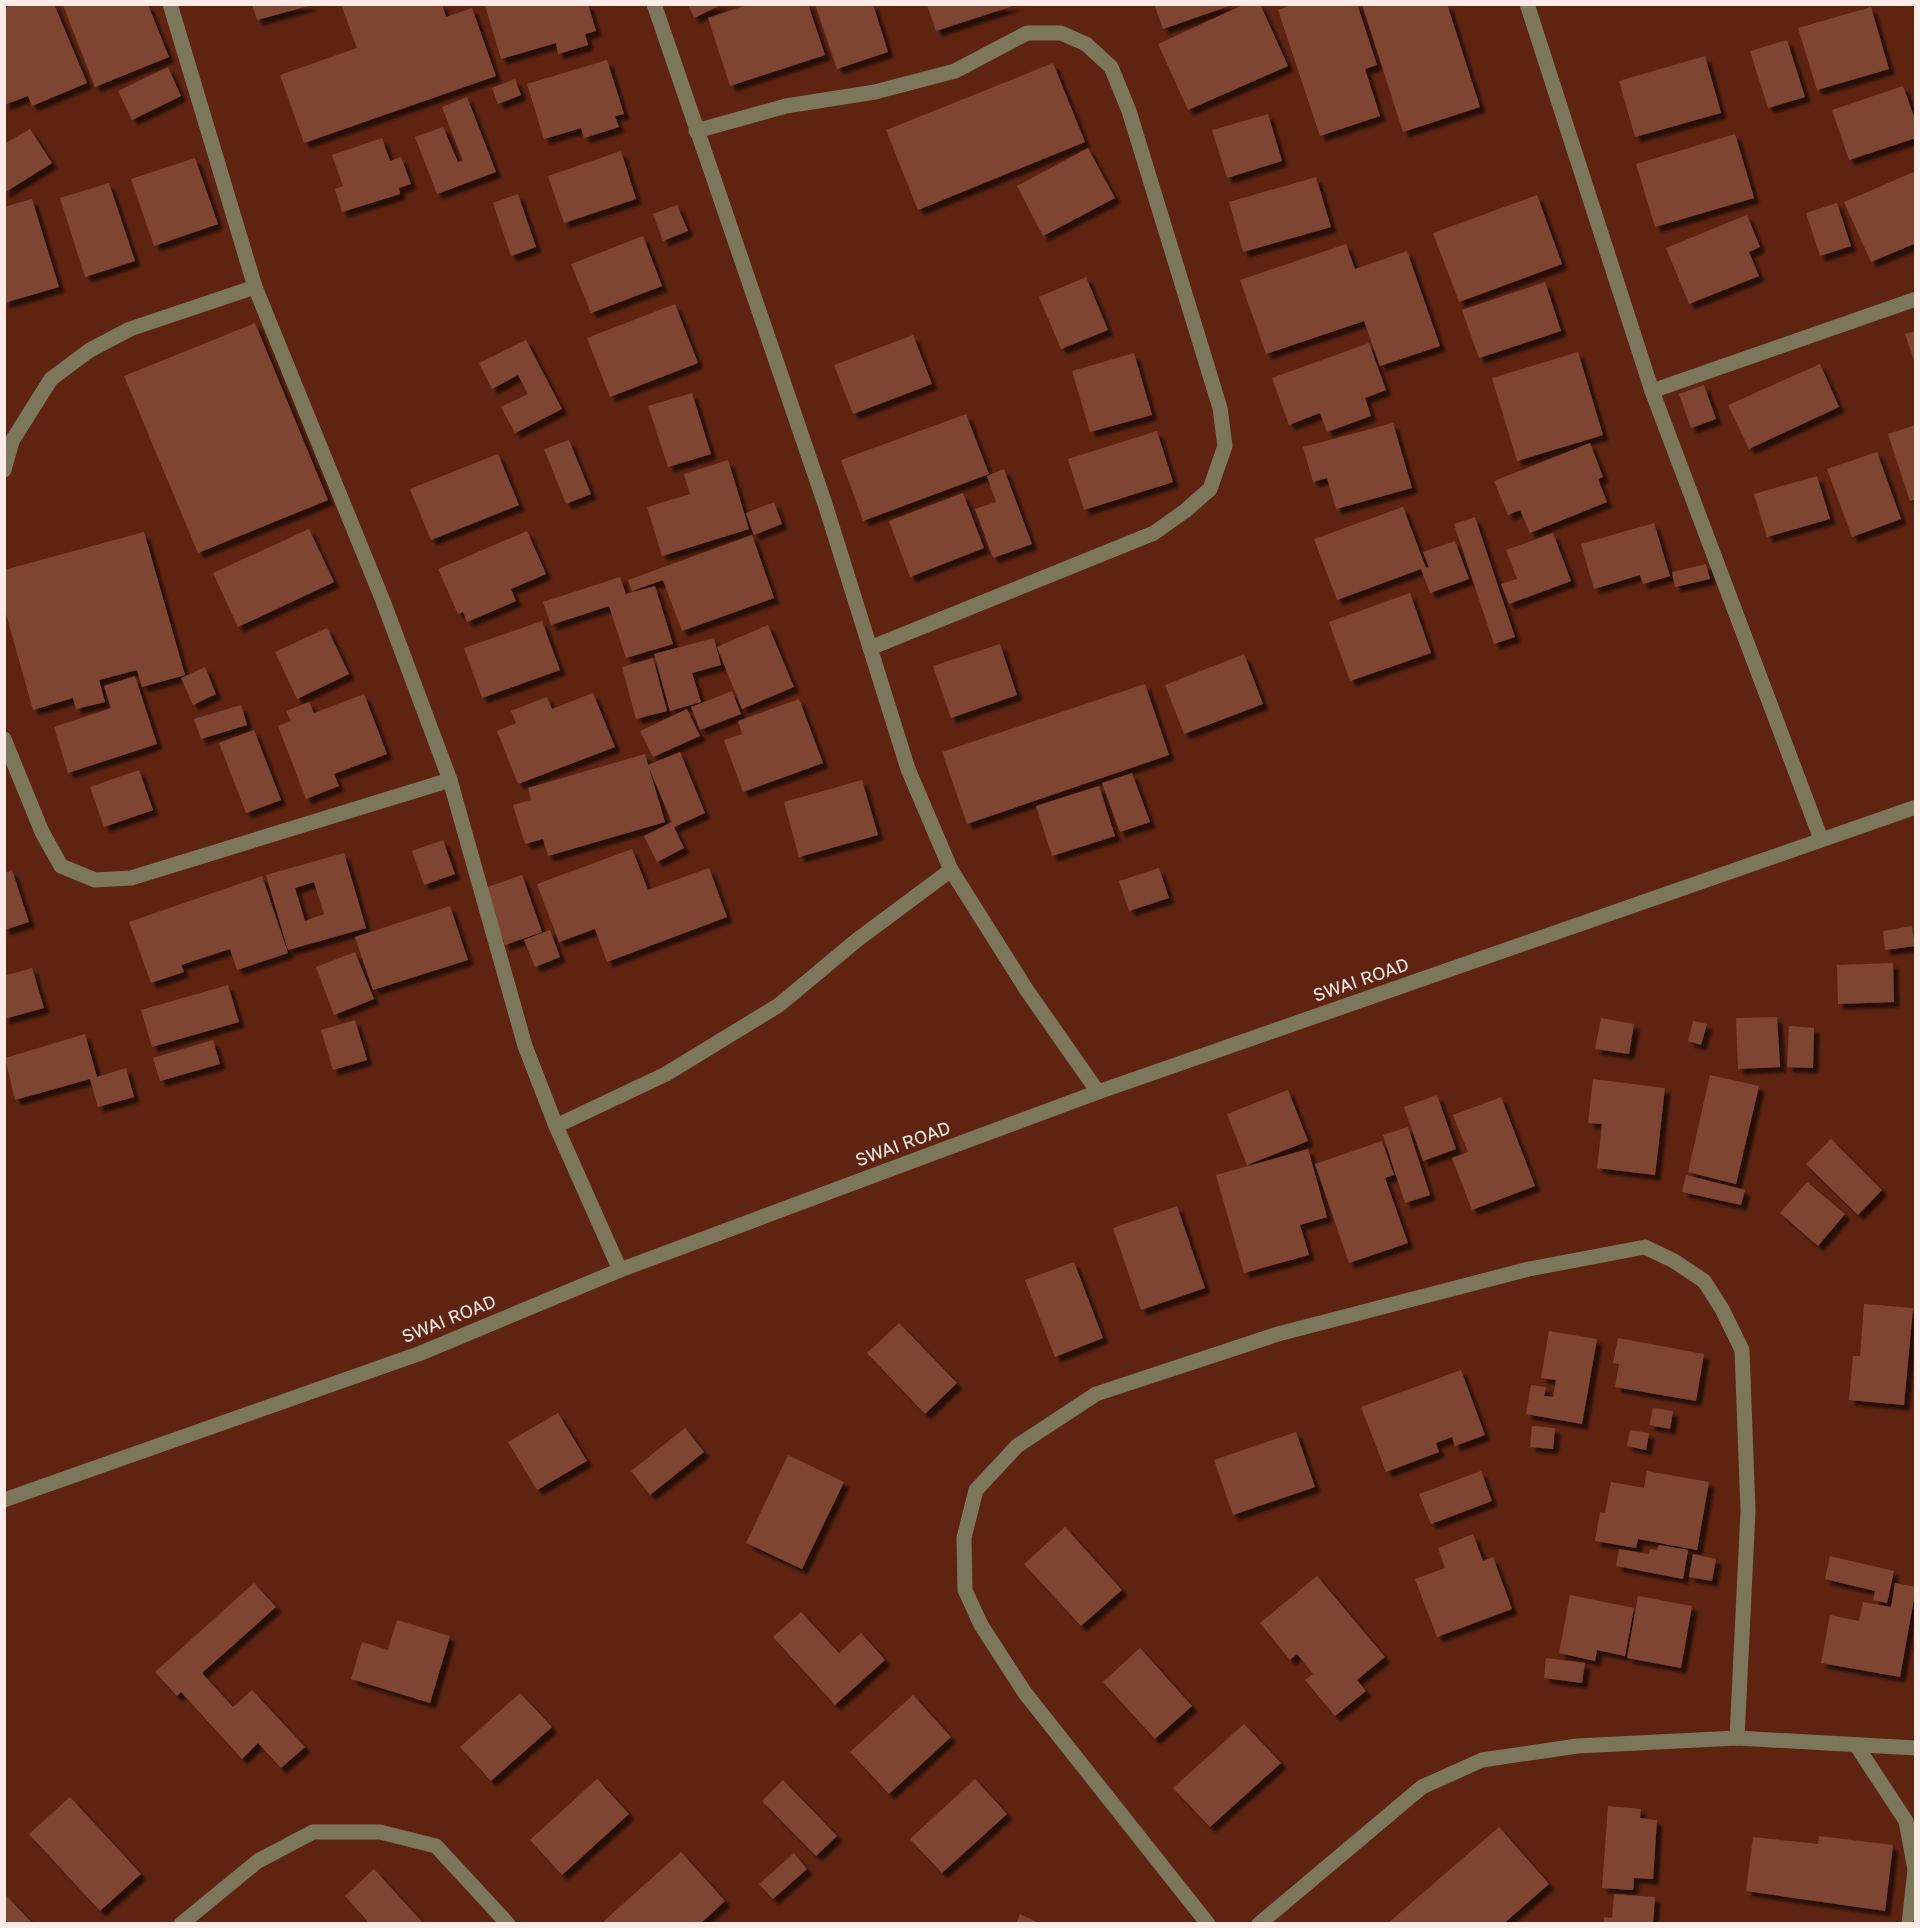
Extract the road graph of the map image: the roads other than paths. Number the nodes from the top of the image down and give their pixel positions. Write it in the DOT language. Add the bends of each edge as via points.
graph roads {
  1 [pos="170,4"];
  2 [pos="654,4"];
  3 [pos="1527,4"];
  4 [pos="696,131"];
  5 [pos="255,287"];
  6 [pos="1916,299"];
  7 [pos="1652,391"];
  8 [pos="4,470"];
  9 [pos="870,648"];
  10 [pos="4,739"];
  11 [pos="450,780"];
  12 [pos="1916,807"];
  13 [pos="1821,839"];
  14 [pos="951,870"];
  15 [pos="1098,1092"];
  16 [pos="556,1126"];
  17 [pos="620,1270"];
  18 [pos="4,1500"];
  19 [pos="1737,1738"];
  20 [pos="1856,1745"];
  21 [pos="1916,1748"];
  22 [pos="181,1923"];
  23 [pos="508,1923"];
  24 [pos="1208,1923"];
  25 [pos="1259,1923"];
  26 [pos="1909,1923"];
  1 -- 5 [label="street"];
  2 -- 4 [label="street"];
  3 -- 7 [label="street"];
  4 -- 9 [label="street" via="825,504"];
  4 -- 9 [label="street" via="786,106 875,92 955,71 1027,33 1062,33 1086,44 1111,67 1129,111 1220,408 1225,446 1210,489 1154,533"];
  5 -- 8 [label="street" via="130,329 90,350 51,379 12,441"];
  5 -- 11 [label="street" via="383,601"];
  6 -- 7 [label="street"];
  7 -- 13 [label="street"];
  9 -- 14 [label="street" via="908,769"];
  10 -- 11 [label="street" via="42,832 61,866 95,880 131,878"];
  11 -- 16 [label="street" via="525,1046"];
  12 -- 13 [label="street, SWAI ROAD"];
  13 -- 15 [label="street, SWAI ROAD"];
  14 -- 15 [label="street" via="1026,989"];
  14 -- 16 [label="street" via="779,1005 666,1074"];
  15 -- 17 [label="street, SWAI ROAD"];
  16 -- 17 [label="street"];
  17 -- 18 [label="street, SWAI ROAD" via="421,1353"];
  19 -- 20 [label="street"];
  19 -- 24 [label="street" via="1748,1511 1742,1350 1704,1281 1674,1261 1645,1247 1529,1269 1278,1334 1096,1394 1017,1446 976,1490 964,1538 965,1590 981,1625 1025,1693"];
  19 -- 25 [label="street" via="1576,1746 1482,1760 1422,1787"];
  20 -- 21 [label="street"];
  20 -- 26 [label="street" via="1906,1821 1915,1870"];
  22 -- 23 [label="street" via="258,1861 313,1832 380,1832 436,1846"];
}
